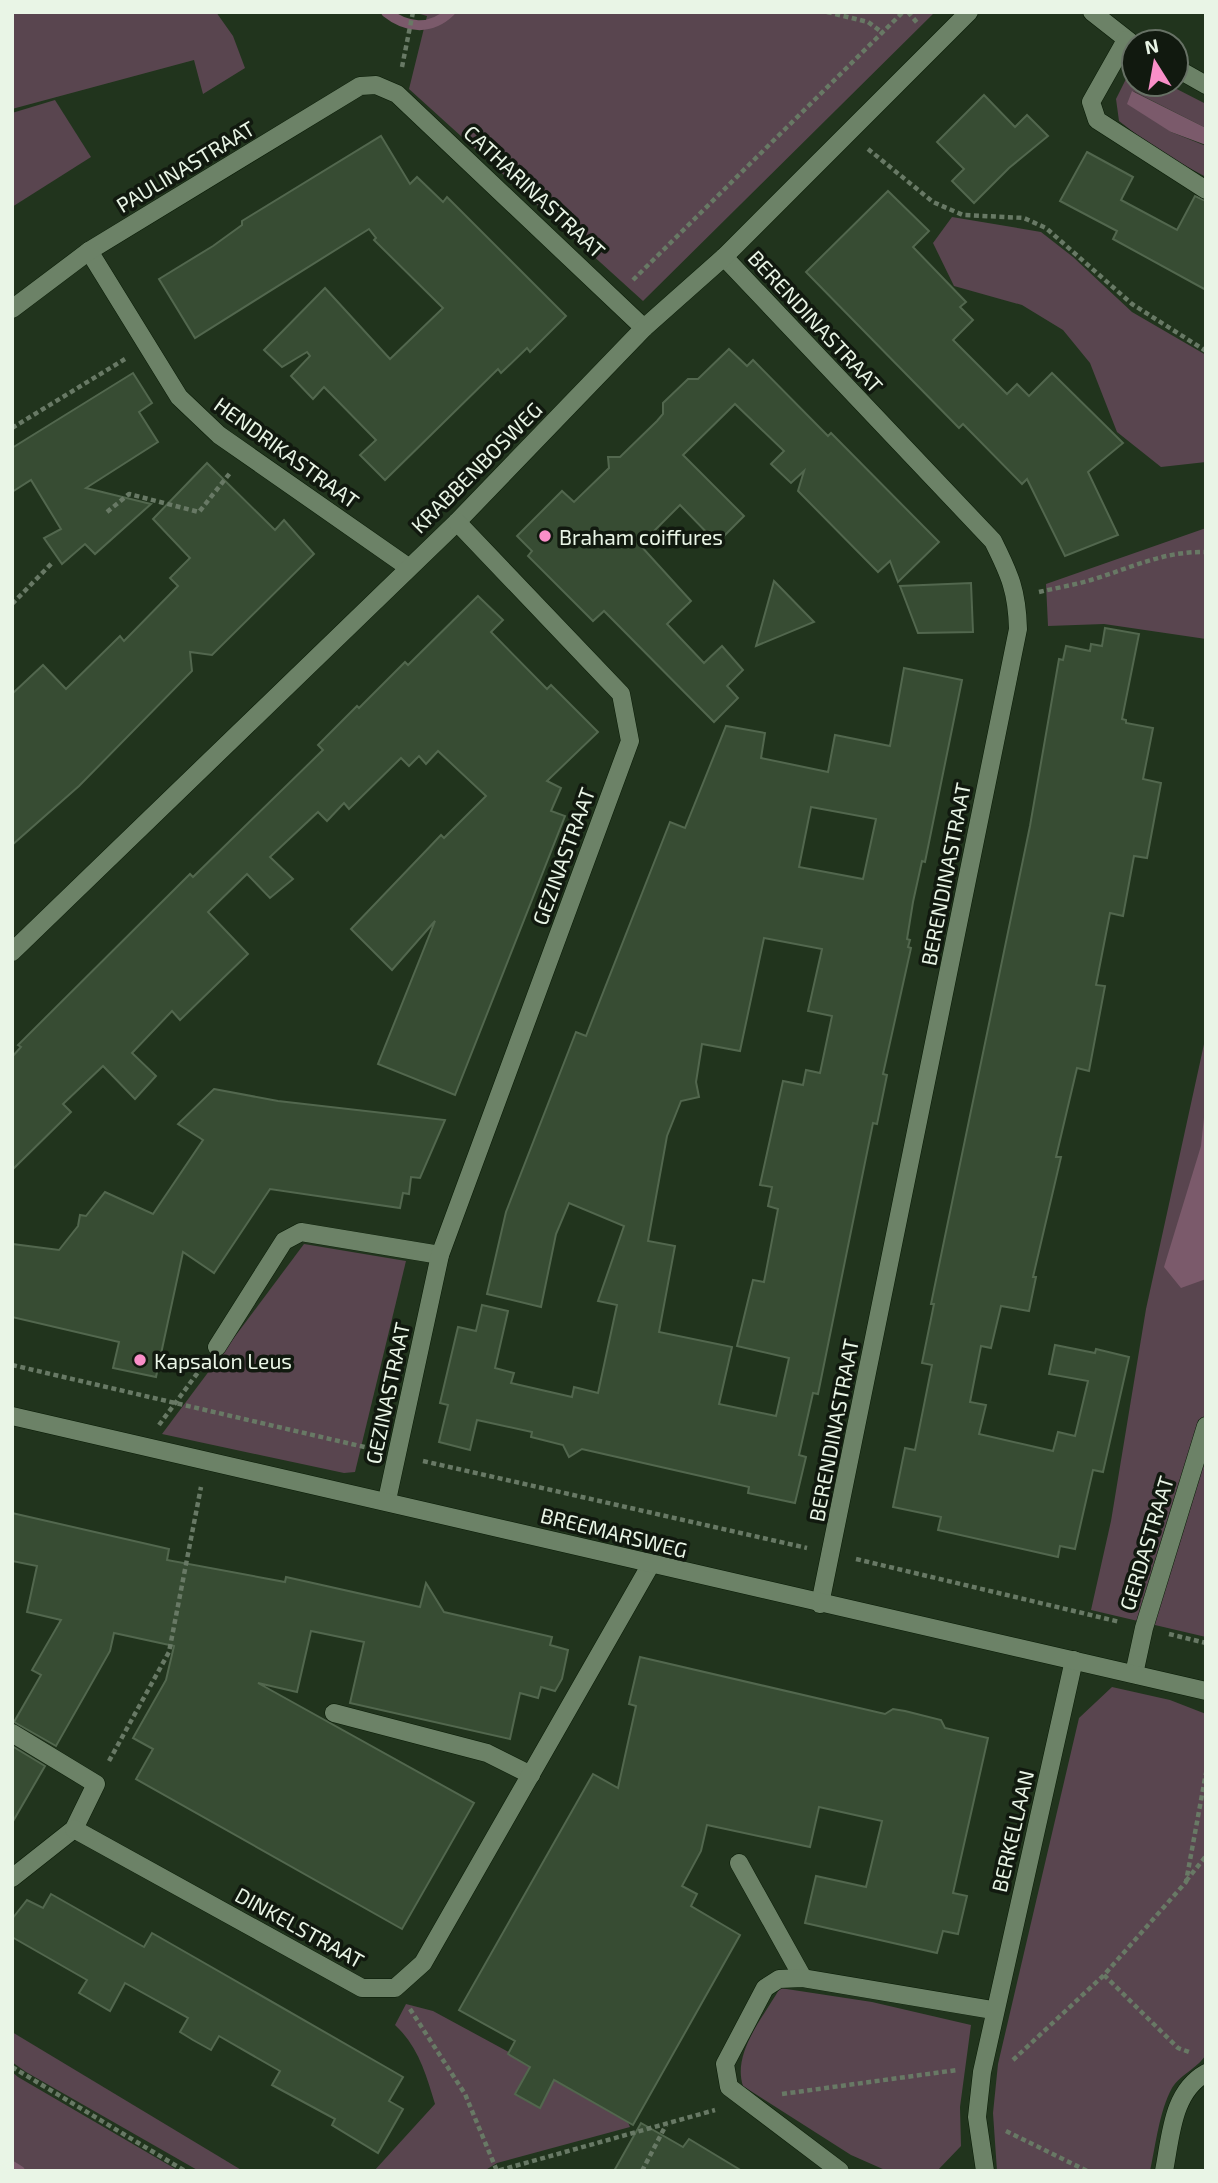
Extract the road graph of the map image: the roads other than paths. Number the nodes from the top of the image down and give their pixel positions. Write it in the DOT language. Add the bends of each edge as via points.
graph roads {
  1 [pos="969,12"];
  2 [pos="1092,12"];
  3 [pos="1120,34"];
  4 [pos="1120,57"];
  5 [pos="1190,76"];
  6 [pos="1206,85"];
  7 [pos="391,90"];
  8 [pos="1206,190"];
  9 [pos="89,251"];
  10 [pos="724,257"];
  11 [pos="12,309"];
  12 [pos="644,328"];
  13 [pos="457,522"];
  14 [pos="408,567"];
  15 [pos="12,952"];
  16 [pos="440,1255"];
  17 [pos="217,1347"];
  18 [pos="12,1416"];
  19 [pos="1206,1426"];
  20 [pos="387,1500"];
  21 [pos="651,1564"];
  22 [pos="820,1604"];
  23 [pos="1074,1660"];
  24 [pos="1134,1674"];
  25 [pos="1206,1691"];
  26 [pos="334,1713"];
  27 [pos="12,1733"];
  28 [pos="531,1775"];
  29 [pos="74,1829"];
  30 [pos="738,1863"];
  31 [pos="12,1878"];
  32 [pos="803,1978"];
  33 [pos="993,2010"];
  34 [pos="1206,2073"];
  35 [pos="840,2171"];
  36 [pos="985,2171"];
  37 [pos="1164,2171"];
  1 -- 10 [label="street, KRABBENBOSWEG"];
  2 -- 3 [label="street"];
  4 -- 8 [label="street" via="1091,102 1097,120"];
  5 -- 6 [label="street"];
  7 -- 9 [label="street, PAULINASTRAAT" via="360,86"];
  7 -- 12 [label="street, CATHARINASTRAAT"];
  9 -- 11 [label="street, PAULINASTRAAT"];
  9 -- 14 [label="street, HENDRIKASTRAAT" via="179,397 219,435"];
  10 -- 12 [label="street, KRABBENBOSWEG"];
  10 -- 22 [label="street, BERENDINASTRAAT" via="993,541 1017,597 1015,643"];
  12 -- 13 [label="street, KRABBENBOSWEG"];
  13 -- 14 [label="street, KRABBENBOSWEG"];
  13 -- 16 [label="street, GEZINASTRAAT" via="621,694 630,741"];
  14 -- 15 [label="street, KRABBENBOSWEG"];
  16 -- 17 [label="street" via="301,1232 284,1241"];
  16 -- 20 [label="street, GEZINASTRAAT"];
  18 -- 20 [label="street, BREEMARSWEG"];
  19 -- 24 [label="street, GERDASTRAAT"];
  20 -- 21 [label="street, BREEMARSWEG"];
  21 -- 22 [label="street, BREEMARSWEG"];
  21 -- 28 [label="street"];
  22 -- 23 [label="street, BREEMARSWEG"];
  23 -- 24 [label="street, BREEMARSWEG"];
  23 -- 33 [label="street, BERKELLAAN"];
  24 -- 25 [label="street, BREEMARSWEG"];
  26 -- 28 [label="street" via="487,1753"];
  27 -- 29 [label="street" via="96,1784"];
  28 -- 29 [label="street, DINKELSTRAAT" via="423,1963 395,1988 362,1988"];
  29 -- 31 [label="street"];
  30 -- 32 [label="street"];
  32 -- 33 [label="street"];
  32 -- 35 [label="street" via="779,1979 765,1988 725,2064 729,2087"];
  33 -- 36 [label="street, BERKELLAAN" via="977,2117"];
  34 -- 37 [label="street" via="1190,2082 1177,2108"];
}
